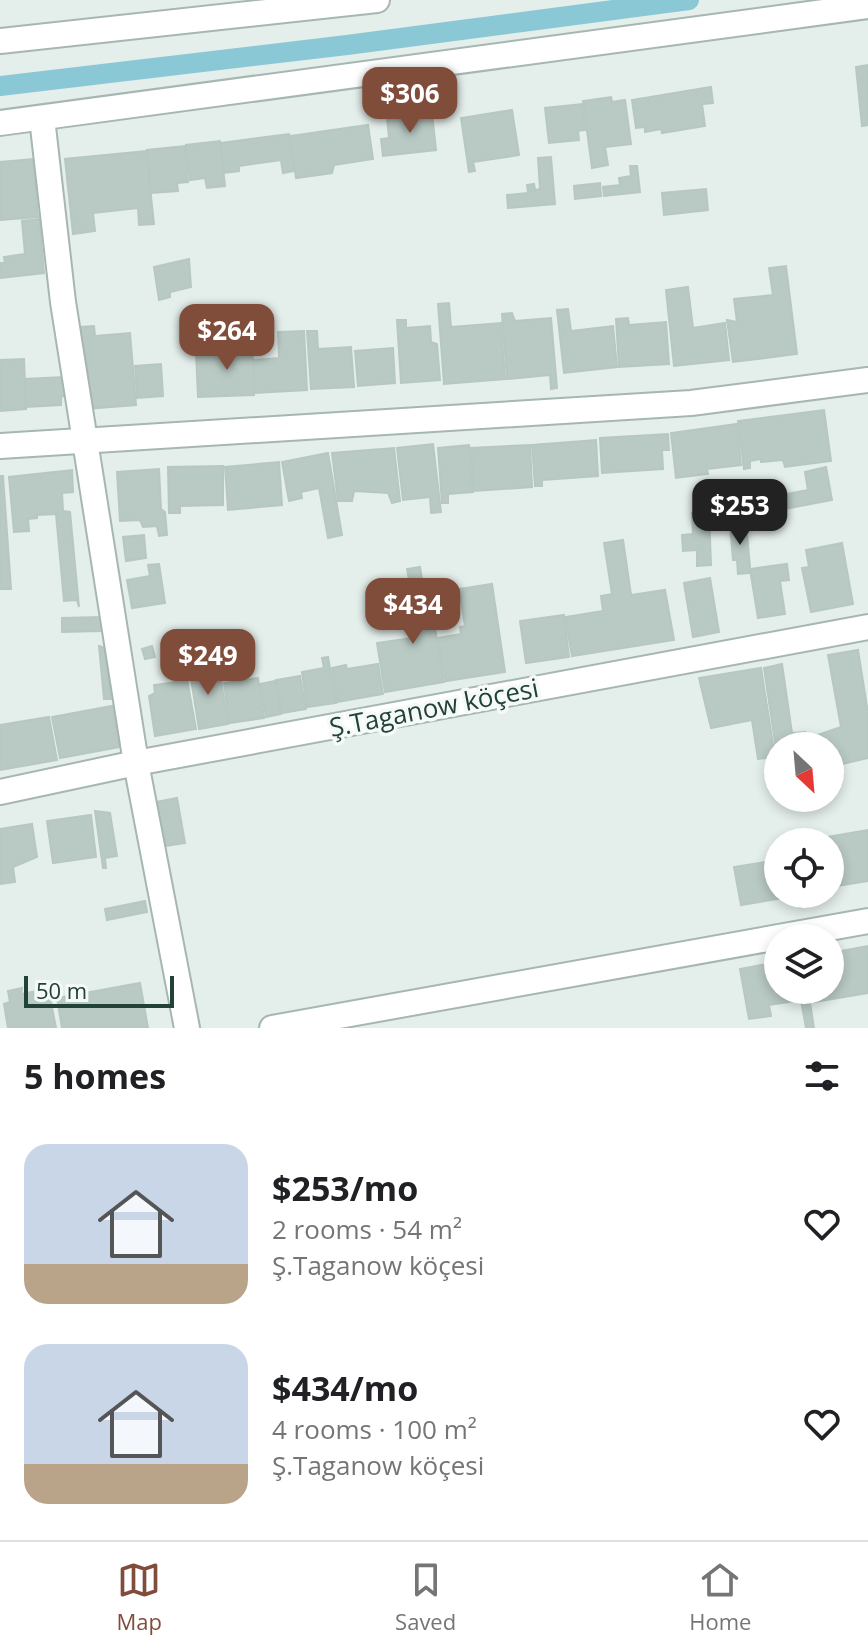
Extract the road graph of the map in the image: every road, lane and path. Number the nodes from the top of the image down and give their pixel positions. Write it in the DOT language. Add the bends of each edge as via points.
graph roads {
  1 [pos="377,0"];
  2 [pos="868,6"];
  3 [pos="0,41"];
  4 [pos="42,118"];
  5 [pos="0,123"];
  6 [pos="868,380"];
  7 [pos="87,440"];
  8 [pos="0,446"];
  9 [pos="868,627"];
  10 [pos="136,763"];
  11 [pos="0,792"];
  12 [pos="868,921"];
  13 [pos="187,1028"];
  14 [pos="272,1028"];
  1 -- 3 [label="street"];
  2 -- 4 [label="street"];
  4 -- 5 [label="street"];
  4 -- 7 [label="street" via="63,302"];
  6 -- 7 [label="street" via="691,403"];
  7 -- 8 [label="street"];
  7 -- 10 [label="street"];
  9 -- 10 [label="street, Ş.Taganow köçesi"];
  10 -- 11 [label="street, Ş.Taganow köçesi"];
  10 -- 13 [label="street"];
  12 -- 14 [label="street"];
}
